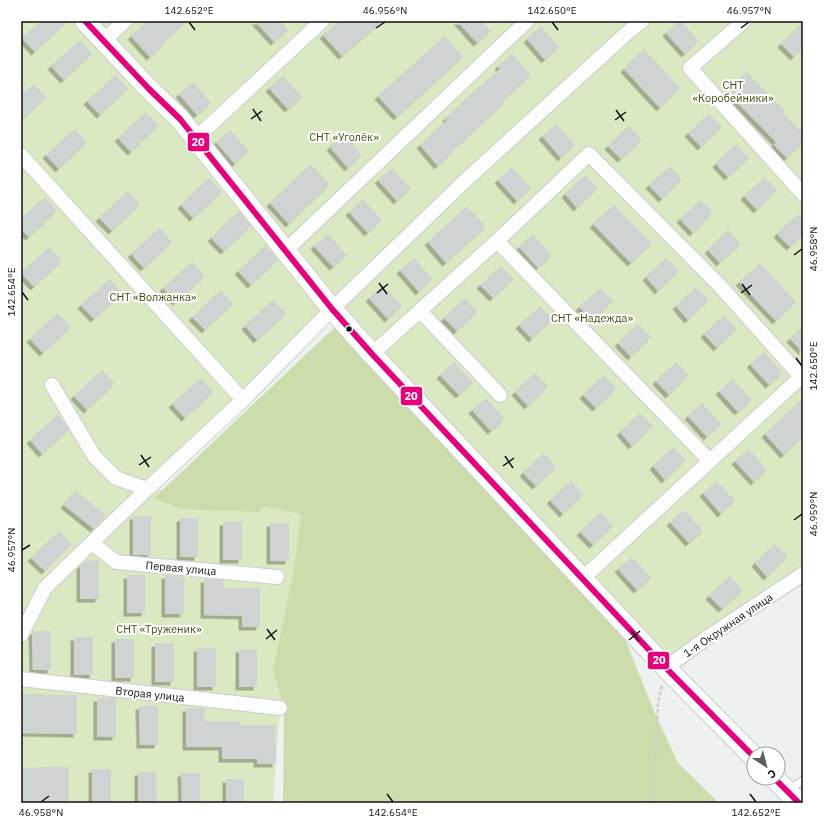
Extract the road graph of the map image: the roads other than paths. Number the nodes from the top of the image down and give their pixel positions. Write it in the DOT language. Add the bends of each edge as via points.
graph roads {
  1 [pos="85,21"];
  2 [pos="125,21"];
  3 [pos="322,21"];
  4 [pos="527,21"];
  5 [pos="744,21"];
  6 [pos="635,23"];
  7 [pos="104,40"];
  8 [pos="195,139"];
  9 [pos="21,155"];
  10 [pos="803,194"];
  11 [pos="497,241"];
  12 [pos="285,251"];
  13 [pos="332,309"];
  14 [pos="420,311"];
  15 [pos="372,354"];
  16 [pos="802,378"];
  17 [pos="52,384"];
  18 [pos="500,395"];
  19 [pos="243,400"];
  20 [pos="709,460"];
  21 [pos="147,489"];
  22 [pos="92,543"];
  23 [pos="803,574"];
  24 [pos="277,577"];
  25 [pos="582,579"];
  26 [pos="21,635"];
  27 [pos="666,668"];
  28 [pos="21,679"];
  29 [pos="280,708"];
  30 [pos="746,749"];
  31 [pos="803,780"];
  32 [pos="787,791"];
  1 -- 7 [label="street"];
  2 -- 7 [label="street"];
  3 -- 8 [label="street"];
  4 -- 12 [label="street"];
  5 -- 10 [label="street" via="690,68"];
  6 -- 13 [label="street"];
  7 -- 8 [label="street" via="180,119"];
  8 -- 12 [label="street"];
  9 -- 19 [label="street"];
  11 -- 14 [label="street"];
  11 -- 16 [label="street" via="589,154 720,287"];
  11 -- 20 [label="street"];
  12 -- 13 [label="street"];
  13 -- 15 [label="street"];
  13 -- 19 [label="street"];
  14 -- 15 [label="street"];
  14 -- 18 [label="street"];
  15 -- 25 [label="street"];
  16 -- 20 [label="street"];
  17 -- 21 [label="street" via="94,456 116,478"];
  19 -- 21 [label="street"];
  20 -- 25 [label="street"];
  21 -- 22 [label="street"];
  22 -- 24 [label="street, Первая улица" via="116,562"];
  22 -- 26 [label="street" via="45,588"];
  23 -- 27 [label="street, 1-я Окружная улица"];
  25 -- 27 [label="street"];
  27 -- 30 [label="street"];
  28 -- 29 [label="street, Вторая улица"];
  31 -- 32 [label="lane"];
}
